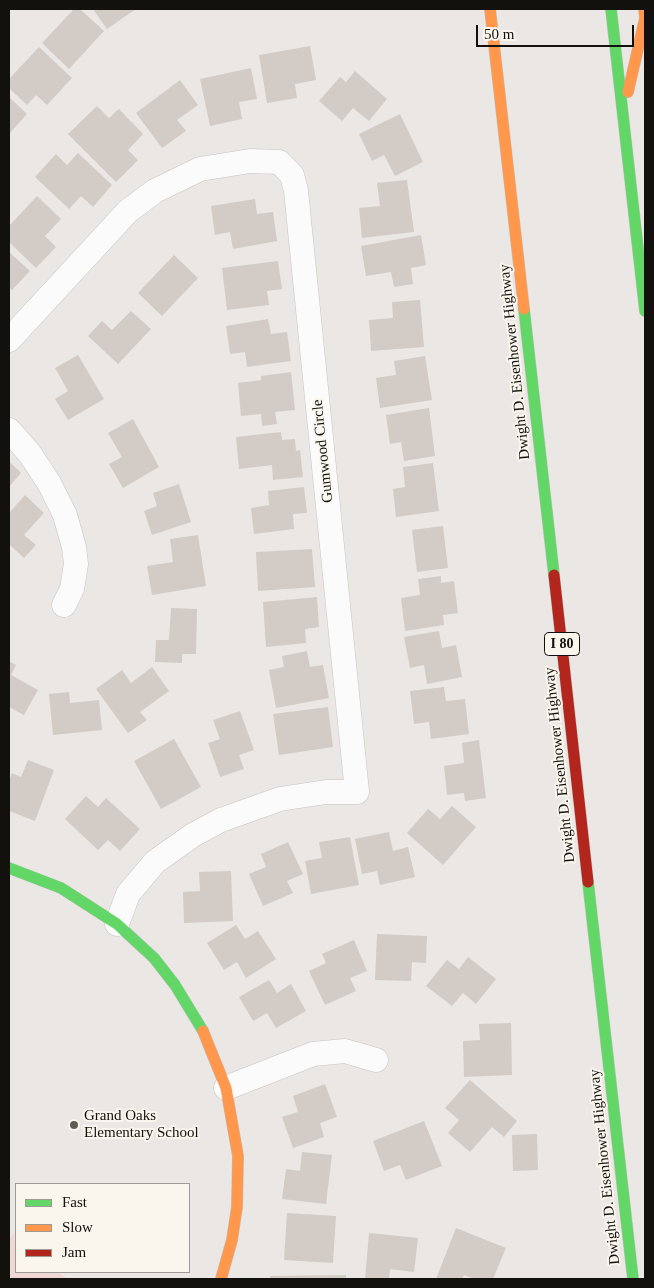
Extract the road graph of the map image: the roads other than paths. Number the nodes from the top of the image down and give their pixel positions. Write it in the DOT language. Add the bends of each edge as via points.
graph roads {
  1 [pos="490,9"];
  2 [pos="611,9"];
  3 [pos="644,9"];
  4 [pos="623,113"];
  5 [pos="645,311"];
  6 [pos="9,340"];
  7 [pos="9,430"];
  8 [pos="64,606"];
  9 [pos="9,868"];
  10 [pos="117,924"];
  11 [pos="376,1060"];
  12 [pos="226,1088"];
  13 [pos="221,1279"];
  14 [pos="633,1279"];
  1 -- 14 [label="main road, Dwight D. Eisenhower Highway / I 80"];
  2 -- 4 [label="main road"];
  3 -- 4 [label="main road" via="645,18"];
  4 -- 5 [label="main road"];
  6 -- 10 [label="street, Gumwood Circle" via="128,211 155,191 200,169 250,161 279,162 292,175 357,792 326,792 280,800 220,820 193,834 155,862 128,894"];
  7 -- 8 [label="street" via="30,454 65,515 76,564 72,589"];
  9 -- 10 [label="main road" via="61,888"];
  10 -- 12 [label="main road" via="154,958 175,985 202,1027"];
  11 -- 12 [label="street" via="345,1051 313,1054"];
  12 -- 13 [label="main road" via="238,1156 237,1207"];
}
